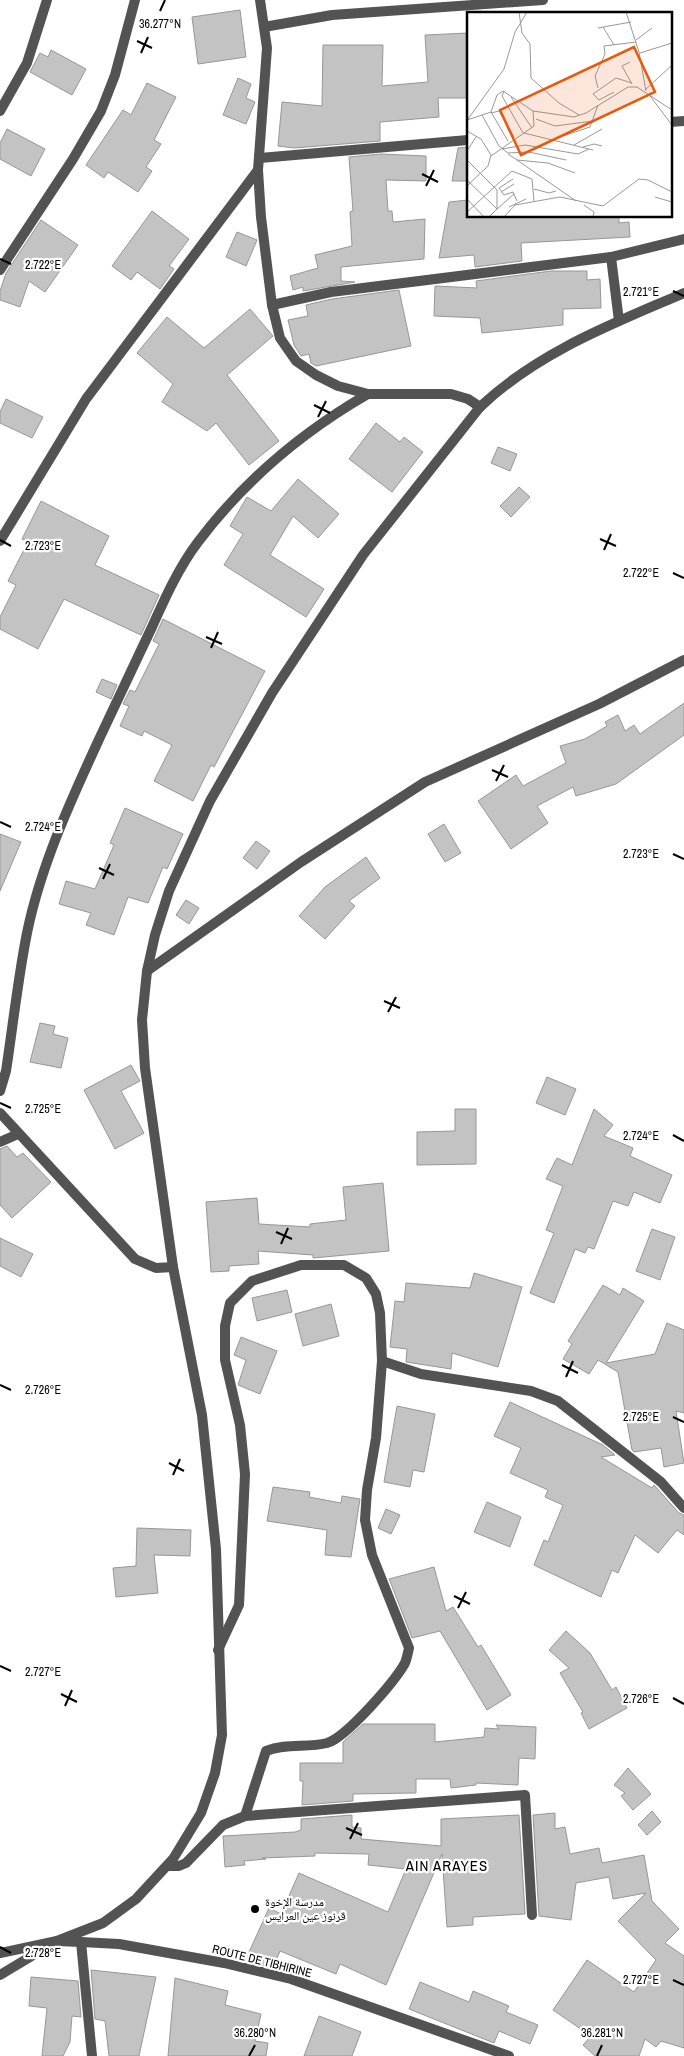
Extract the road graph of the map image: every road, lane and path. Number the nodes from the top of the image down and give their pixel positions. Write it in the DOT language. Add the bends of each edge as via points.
graph roads {
  1 [pos="47,0"];
  2 [pos="135,0"];
  3 [pos="260,0"];
  4 [pos="543,0"];
  5 [pos="264,27"];
  6 [pos="0,111"];
  7 [pos="467,140"];
  8 [pos="260,158"];
  9 [pos="258,170"];
  10 [pos="684,239"];
  11 [pos="611,257"];
  12 [pos="0,270"];
  13 [pos="684,293"];
  14 [pos="272,305"];
  15 [pos="619,321"];
  16 [pos="368,394"];
  17 [pos="480,407"];
  18 [pos="0,541"];
  19 [pos="684,660"];
  20 [pos="147,971"];
  21 [pos="0,1091"];
  22 [pos="0,1113"];
  23 [pos="18,1134"];
  24 [pos="0,1142"];
  25 [pos="173,1267"];
  26 [pos="382,1361"];
  27 [pos="684,1508"];
  28 [pos="218,1650"];
  29 [pos="245,1816"];
  30 [pos="167,1866"];
  31 [pos="532,1915"];
  32 [pos="57,1941"];
  33 [pos="81,1942"];
  34 [pos="0,1953"];
  35 [pos="0,1975"];
  36 [pos="92,2056"];
  37 [pos="509,2056"];
  1 -- 6 [label="street" via="27,62"];
  2 -- 12 [label="street" via="115,75 101,111"];
  3 -- 5 [label="street"];
  4 -- 5 [label="street" via="332,14"];
  5 -- 8 [label="street" via="267,48"];
  7 -- 8 [label="street"];
  8 -- 9 [label="street"];
  9 -- 14 [label="street"];
  9 -- 18 [label="street" via="86,399"];
  10 -- 11 [label="street"];
  11 -- 14 [label="street" via="331,292"];
  11 -- 15 [label="street"];
  13 -- 15 [label="street"];
  14 -- 16 [label="street" via="280,338 296,361 338,386"];
  15 -- 17 [label="street" via="547,356"];
  16 -- 17 [label="street" via="451,394"];
  16 -- 21 [label="street" via="326,418 240,491 196,544 167,595 82,777 41,883 27,932 6,1071"];
  17 -- 20 [label="street" via="363,555 272,693 210,801 169,891"];
  19 -- 20 [label="street" via="600,704 425,782 301,862"];
  20 -- 25 [label="street" via="142,1020 145,1068"];
  22 -- 23 [label="street"];
  23 -- 24 [label="street"];
  23 -- 25 [label="street" via="135,1259 156,1268"];
  25 -- 28 [label="street" via="202,1415 216,1549"];
  26 -- 27 [label="street" via="420,1374 531,1391 558,1401 661,1482"];
  26 -- 28 [label="street" via="376,1294 366,1278 344,1265 302,1265 252,1281 230,1303 225,1326 225,1360 240,1425 246,1474 239,1605"];
  26 -- 29 [label="street" via="365,1520 372,1555 409,1648 406,1661 387,1688 345,1732 328,1743 290,1745 266,1751"];
  28 -- 30 [label="street" via="222,1736 215,1773 201,1813"];
  29 -- 30 [label="street" via="223,1825 186,1863"];
  29 -- 31 [label="street" via="525,1795"];
  30 -- 32 [label="street" via="136,1899 103,1923"];
  32 -- 33 [label="street, ROUTE DE TIBHIRINE"];
  32 -- 34 [label="street, ROUTE DE TIBHIRINE"];
  32 -- 35 [label="street"];
  33 -- 36 [label="street"];
  33 -- 37 [label="street, ROUTE DE TIBHIRINE" via="119,1944 291,1979"];
}
